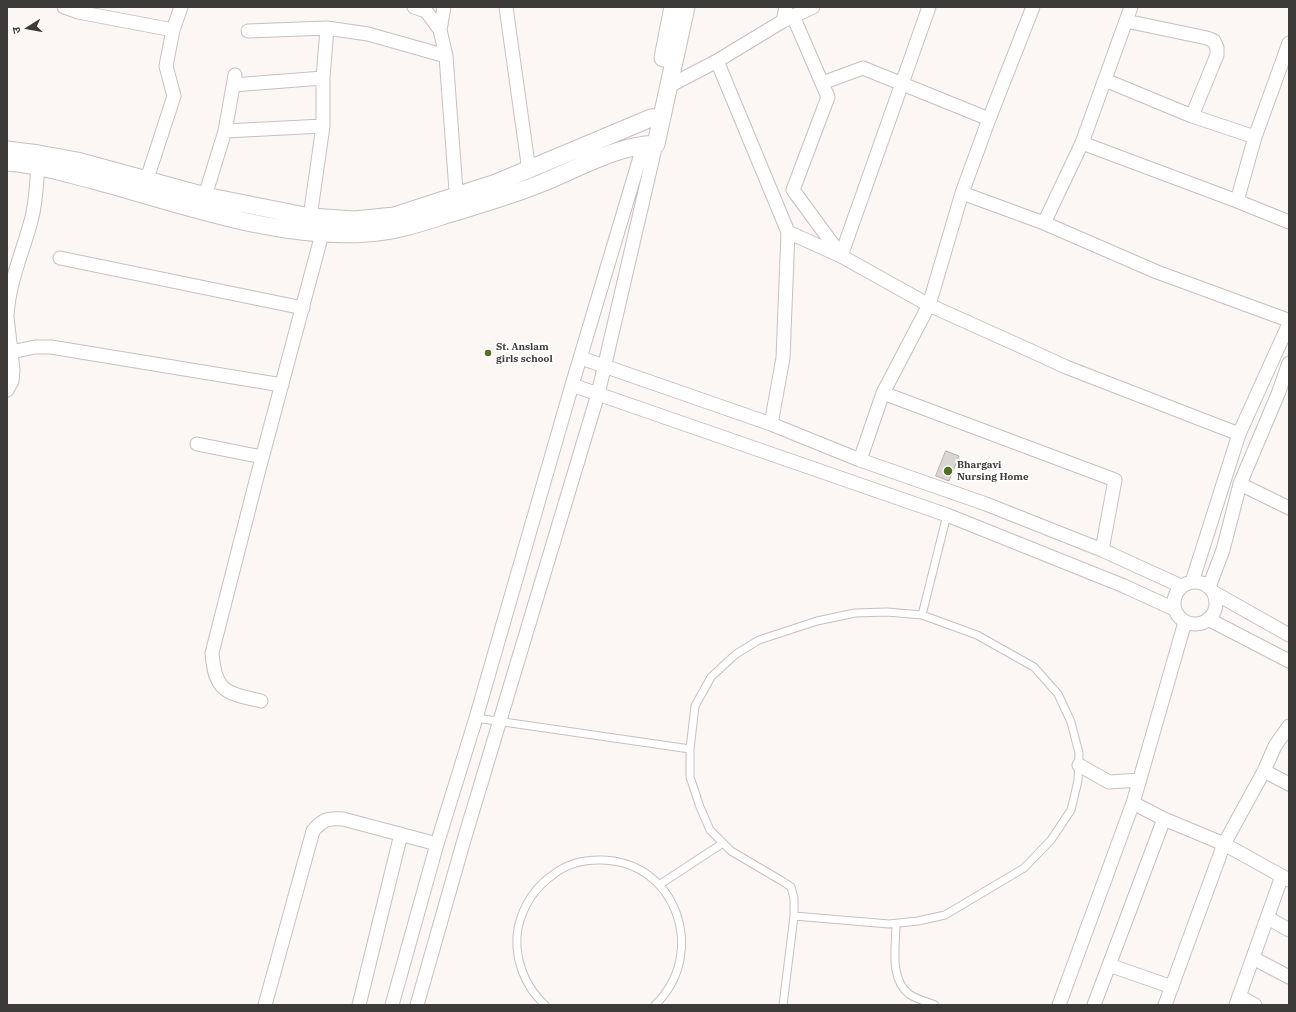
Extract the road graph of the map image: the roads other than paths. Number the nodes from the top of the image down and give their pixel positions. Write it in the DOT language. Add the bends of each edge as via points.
graph roads {
  1 [pos="64,7"];
  2 [pos="181,7"];
  3 [pos="414,7"];
  4 [pos="444,7"];
  5 [pos="506,7"];
  6 [pos="673,7"];
  7 [pos="686,7"];
  8 [pos="814,7"];
  9 [pos="929,7"];
  10 [pos="1033,7"];
  11 [pos="1131,7"];
  12 [pos="78,10"];
  13 [pos="787,15"];
  14 [pos="1126,21"];
  15 [pos="327,28"];
  16 [pos="173,30"];
  17 [pos="440,30"];
  18 [pos="248,31"];
  19 [pos="1289,43"];
  20 [pos="446,56"];
  21 [pos="717,61"];
  22 [pos="324,78"];
  23 [pos="1105,80"];
  24 [pos="822,82"];
  25 [pos="902,84"];
  26 [pos="668,86"];
  27 [pos="1192,116"];
  28 [pos="656,118"];
  29 [pos="989,119"];
  30 [pos="323,126"];
  31 [pos="225,131"];
  32 [pos="1255,137"];
  33 [pos="1082,143"];
  34 [pos="650,144"];
  35 [pos="7,150"];
  36 [pos="38,160"];
  37 [pos="7,162"];
  38 [pos="529,171"];
  39 [pos="144,187"];
  40 [pos="962,194"];
  41 [pos="205,196"];
  42 [pos="1237,201"];
  43 [pos="457,204"];
  44 [pos="310,217"];
  45 [pos="1289,222"];
  46 [pos="1044,223"];
  47 [pos="788,232"];
  48 [pos="322,234"];
  49 [pos="841,256"];
  50 [pos="60,258"];
  51 [pos="929,305"];
  52 [pos="303,308"];
  53 [pos="7,317"];
  54 [pos="1288,322"];
  55 [pos="11,352"];
  56 [pos="580,358"];
  57 [pos="1289,363"];
  58 [pos="604,367"];
  59 [pos="282,385"];
  60 [pos="572,385"];
  61 [pos="7,390"];
  62 [pos="883,393"];
  63 [pos="598,394"];
  64 [pos="1284,396"];
  65 [pos="771,424"];
  66 [pos="1239,434"];
  67 [pos="197,444"];
  68 [pos="262,457"];
  69 [pos="860,460"];
  70 [pos="1240,484"];
  71 [pos="1289,508"];
  72 [pos="947,515"];
  73 [pos="1102,550"];
  74 [pos="1186,584"];
  75 [pos="1211,589"];
  76 [pos="1174,609"];
  77 [pos="922,616"];
  78 [pos="1208,619"];
  79 [pos="1186,622"];
  80 [pos="1289,635"];
  81 [pos="1289,661"];
  82 [pos="262,701"];
  83 [pos="476,718"];
  84 [pos="500,721"];
  85 [pos="1289,726"];
  86 [pos="690,749"];
  87 [pos="1079,765"];
  88 [pos="1264,771"];
  89 [pos="1140,780"];
  90 [pos="1289,784"];
  91 [pos="1133,803"];
  92 [pos="1164,819"];
  93 [pos="401,834"];
  94 [pos="723,843"];
  95 [pos="437,844"];
  96 [pos="1224,844"];
  97 [pos="1285,878"];
  98 [pos="659,885"];
  99 [pos="794,916"];
  100 [pos="1268,918"];
  101 [pos="896,924"];
  102 [pos="1289,930"];
  103 [pos="1253,958"];
  104 [pos="1109,965"];
  105 [pos="1289,977"];
  106 [pos="1172,987"];
  107 [pos="1238,1001"];
  108 [pos="265,1005"];
  109 [pos="360,1005"];
  110 [pos="392,1005"];
  111 [pos="416,1005"];
  112 [pos="545,1005"];
  113 [pos="655,1005"];
  114 [pos="783,1005"];
  115 [pos="934,1005"];
  116 [pos="1059,1005"];
  117 [pos="1094,1005"];
  118 [pos="1165,1005"];
  119 [pos="1254,1005"];
  1 -- 12 [label="street"];
  2 -- 16 [label="street"];
  3 -- 17 [label="street" via="426,11"];
  4 -- 17 [label="street"];
  5 -- 38 [label="street"];
  6 -- 28 [label="street"];
  7 -- 26 [label="street"];
  8 -- 13 [label="street"];
  9 -- 25 [label="street"];
  10 -- 29 [label="street"];
  11 -- 14 [label="street"];
  12 -- 16 [label="street"];
  13 -- 21 [label="street"];
  13 -- 24 [label="street"];
  14 -- 23 [label="street"];
  14 -- 27 [label="street" via="1214,41 1217,55"];
  15 -- 18 [label="street"];
  15 -- 20 [label="street" via="368,34"];
  15 -- 22 [label="street"];
  16 -- 39 [label="street" via="166,66 174,96"];
  17 -- 20 [label="street"];
  19 -- 32 [label="street"];
  20 -- 43 [label="street"];
  21 -- 26 [label="street"];
  21 -- 47 [label="street"];
  22 -- 30 [label="street"];
  22 -- 31 [label="street" via="234,80"];
  23 -- 27 [label="street"];
  23 -- 33 [label="street"];
  24 -- 25 [label="street" via="863,68"];
  24 -- 49 [label="street" via="828,96 793,190"];
  25 -- 29 [label="street"];
  25 -- 49 [label="street"];
  26 -- 28 [label="street"];
  27 -- 32 [label="street"];
  28 -- 34 [label="street"];
  28 -- 38 [label="street"];
  29 -- 40 [label="street"];
  30 -- 31 [label="street"];
  30 -- 44 [label="street"];
  31 -- 41 [label="street"];
  32 -- 42 [label="street"];
  33 -- 42 [label="street"];
  33 -- 46 [label="street"];
  34 -- 43 [label="street" via="631,146 541,184"];
  34 -- 56 [label="street"];
  34 -- 58 [label="street"];
  35 -- 36 [label="street"];
  36 -- 37 [label="street"];
  36 -- 39 [label="street" via="77,162"];
  36 -- 53 [label="street" via="34,205 11,285"];
  38 -- 43 [label="street" via="496,183"];
  39 -- 41 [label="street"];
  39 -- 48 [label="street" via="221,216"];
  40 -- 46 [label="street"];
  40 -- 51 [label="street"];
  41 -- 44 [label="street"];
  42 -- 45 [label="street"];
  43 -- 44 [label="street" via="376,219"];
  43 -- 48 [label="street" via="389,231"];
  46 -- 54 [label="street" via="1157,272"];
  47 -- 49 [label="street"];
  47 -- 65 [label="street" via="783,358"];
  48 -- 52 [label="street"];
  49 -- 51 [label="street"];
  50 -- 52 [label="street"];
  51 -- 62 [label="street"];
  51 -- 66 [label="street" via="1066,367"];
  52 -- 59 [label="street"];
  53 -- 55 [label="street"];
  54 -- 66 [label="street"];
  55 -- 59 [label="street" via="34,347 51,347"];
  55 -- 61 [label="street" via="12,381"];
  56 -- 58 [label="street"];
  56 -- 60 [label="street"];
  57 -- 64 [label="street"];
  58 -- 63 [label="street"];
  58 -- 65 [label="street"];
  59 -- 68 [label="street"];
  60 -- 63 [label="street"];
  60 -- 83 [label="street"];
  62 -- 69 [label="street"];
  62 -- 73 [label="street" via="1116,480"];
  63 -- 72 [label="street"];
  63 -- 84 [label="street"];
  64 -- 70 [label="street"];
  65 -- 69 [label="street"];
  66 -- 74 [label="street"];
  67 -- 68 [label="street"];
  68 -- 82 [label="street" via="212,653 213,670 224,689 235,695"];
  69 -- 73 [label="street" via="986,504"];
  70 -- 71 [label="street"];
  70 -- 75 [label="street"];
  72 -- 76 [label="street" via="1124,586"];
  72 -- 77 [label="lane"];
  73 -- 74 [label="street"];
  74 -- 75 [label="street" via="1204,584"];
  74 -- 76 [label="street" via="1174,596"];
  75 -- 78 [label="street" via="1216,603"];
  75 -- 80 [label="street"];
  76 -- 79 [label="street"];
  77 -- 86 [label="lane" via="887,612 855,613 817,620 759,640 736,654 711,677 695,706"];
  77 -- 87 [label="lane" via="977,635 1034,667 1058,694 1072,722"];
  78 -- 79 [label="street" via="1197,624"];
  78 -- 81 [label="street"];
  79 -- 89 [label="street"];
  83 -- 84 [label="lane"];
  83 -- 95 [label="street"];
  84 -- 86 [label="lane"];
  84 -- 111 [label="street"];
  85 -- 88 [label="street" via="1275,746"];
  86 -- 94 [label="lane" via="690,776 700,807 710,830"];
  87 -- 89 [label="street" via="1109,782"];
  87 -- 101 [label="lane" via="1071,810 1051,840 1024,868 945,915"];
  88 -- 90 [label="street"];
  88 -- 96 [label="street"];
  89 -- 91 [label="street"];
  91 -- 92 [label="street"];
  91 -- 116 [label="street"];
  92 -- 96 [label="street"];
  92 -- 104 [label="street"];
  93 -- 95 [label="street"];
  93 -- 108 [label="street" via="343,819 332,818 320,822 313,831"];
  93 -- 109 [label="street"];
  94 -- 98 [label="lane"];
  94 -- 99 [label="lane" via="731,851 791,887"];
  95 -- 110 [label="street"];
  96 -- 97 [label="street"];
  96 -- 106 [label="street"];
  97 -- 100 [label="street"];
  98 -- 112 [label="lane" via="640,870 617,861 604,860 568,866 547,878 538,887 530,897 520,920 516,944 526,980"];
  98 -- 113 [label="lane" via="678,917 683,942 675,978"];
  99 -- 101 [label="lane"];
  99 -- 114 [label="lane"];
  100 -- 102 [label="street"];
  100 -- 103 [label="street"];
  101 -- 115 [label="lane" via="895,966 900,984 910,994"];
  103 -- 105 [label="street"];
  103 -- 107 [label="street"];
  104 -- 106 [label="street"];
  104 -- 117 [label="street"];
  106 -- 118 [label="street"];
  107 -- 119 [label="street"];
}
